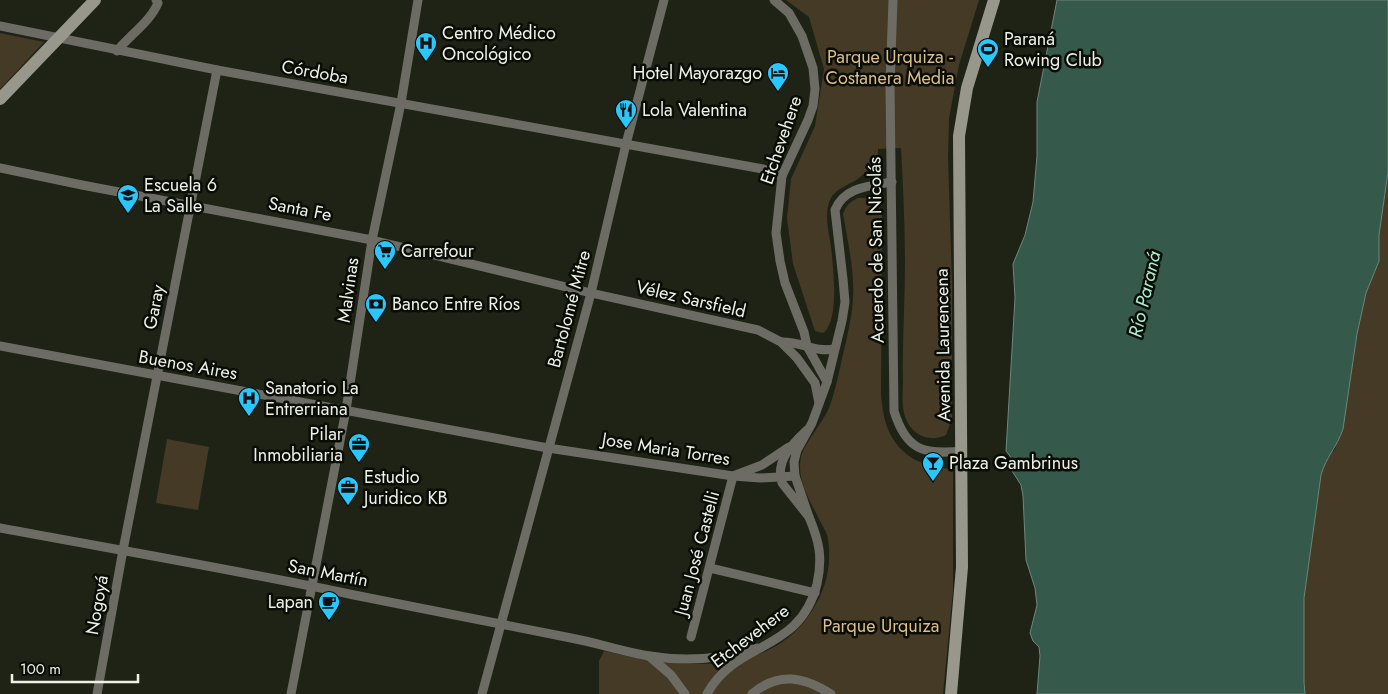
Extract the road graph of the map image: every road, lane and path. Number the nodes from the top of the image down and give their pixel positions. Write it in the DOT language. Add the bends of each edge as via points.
graph roads {
  1 [pos="95,0"];
  2 [pos="156,0"];
  3 [pos="418,0"];
  4 [pos="664,0"];
  5 [pos="774,0"];
  6 [pos="893,0"];
  7 [pos="994,0"];
  8 [pos="0,26"];
  9 [pos="58,39"];
  10 [pos="117,51"];
  11 [pos="217,70"];
  12 [pos="0,99"];
  13 [pos="401,103"];
  14 [pos="626,144"];
  15 [pos="0,168"];
  16 [pos="782,176"];
  17 [pos="892,182"];
  18 [pos="190,204"];
  19 [pos="372,240"];
  20 [pos="591,293"];
  21 [pos="781,342"];
  22 [pos="0,346"];
  23 [pos="807,346"];
  24 [pos="834,349"];
  25 [pos="158,376"];
  26 [pos="827,382"];
  27 [pos="819,403"];
  28 [pos="346,410"];
  29 [pos="807,430"];
  30 [pos="793,444"];
  31 [pos="548,448"];
  32 [pos="962,451"];
  33 [pos="733,476"];
  34 [pos="780,476"];
  35 [pos="795,476"];
  36 [pos="809,517"];
  37 [pos="0,528"];
  38 [pos="123,550"];
  39 [pos="710,568"];
  40 [pos="311,586"];
  41 [pos="815,593"];
  42 [pos="502,625"];
  43 [pos="691,637"];
  44 [pos="757,648"];
  45 [pos="649,656"];
  46 [pos="97,694"];
  47 [pos="290,694"];
  48 [pos="482,694"];
  49 [pos="685,694"];
  50 [pos="707,694"];
  51 [pos="752,694"];
  52 [pos="831,694"];
  53 [pos="951,694"];
  1 -- 9 [label="street"];
  2 -- 10 [label="street" via="154,13"];
  3 -- 13 [label="street, Malvinas"];
  4 -- 14 [label="street, Bartolomé Mitre"];
  5 -- 16 [label="street, Etchevehere" via="789,13 802,36 813,68 814,89 808,120"];
  6 -- 17 [label="street, Acuerdo de San Nicolás" via="890,55"];
  7 -- 32 [label="street, Avenida Laurencena" via="967,88 959,136"];
  8 -- 9 [label="street, Córdoba"];
  9 -- 10 [label="street, Córdoba"];
  9 -- 12 [label="street"];
  10 -- 11 [label="street, Córdoba"];
  11 -- 13 [label="street, Córdoba"];
  11 -- 18 [label="street, Garay"];
  13 -- 14 [label="street, Córdoba"];
  13 -- 19 [label="street, Malvinas"];
  14 -- 16 [label="street, Córdoba" via="763,169"];
  14 -- 20 [label="street, Bartolomé Mitre"];
  15 -- 18 [label="street, Santa Fe"];
  16 -- 23 [label="street, Etchevehere" via="776,233 780,261"];
  17 -- 24 [label="street" via="853,190 844,195 835,210 844,302"];
  17 -- 32 [label="street, Acuerdo de San Nicolás" via="894,411 906,438 915,446 929,451"];
  18 -- 19 [label="street, Santa Fe"];
  18 -- 25 [label="street, Garay"];
  19 -- 20 [label="street, Santa Fe"];
  19 -- 28 [label="street, Malvinas"];
  20 -- 21 [label="street, Vélez Sarsfield" via="758,330"];
  20 -- 31 [label="street, Bartolomé Mitre"];
  21 -- 23 [label="street, Vélez Sarsfield"];
  21 -- 27 [label="street, Vélez Sarsfield" via="815,383"];
  22 -- 25 [label="street, Buenos Aires"];
  23 -- 24 [label="street, Vélez Sarsfield" via="819,350"];
  23 -- 26 [label="street, Etchevehere"];
  24 -- 26 [label="street"];
  25 -- 28 [label="street, Buenos Aires"];
  25 -- 38 [label="street, Garay"];
  26 -- 27 [label="street"];
  27 -- 29 [label="street, Etchevehere"];
  28 -- 31 [label="street, Buenos Aires"];
  28 -- 40 [label="street, Malvinas"];
  29 -- 30 [label="street, Etchevehere"];
  29 -- 35 [label="street, Etchevehere" via="797,450"];
  30 -- 33 [label="street" via="762,466"];
  30 -- 34 [label="street, Etchevehere" via="782,463"];
  31 -- 33 [label="street, Jose Maria Torres"];
  31 -- 42 [label="street, Bartolomé Mitre"];
  32 -- 53 [label="street, Avenida Laurencena" via="961,584"];
  33 -- 34 [label="street, Jose Maria Torres"];
  33 -- 39 [label="street, Juan José Castelli"];
  34 -- 35 [label="street"];
  34 -- 36 [label="street, Etchevehere"];
  35 -- 36 [label="street, Etchevehere"];
  36 -- 41 [label="street, Etchevehere" via="820,545 821,560"];
  37 -- 38 [label="street, San Martín"];
  38 -- 40 [label="street, San Martín"];
  38 -- 46 [label="street, Nogoyá"];
  39 -- 41 [label="street"];
  39 -- 43 [label="street, Juan José Castelli"];
  40 -- 42 [label="street, San Martín"];
  40 -- 47 [label="street, Malvinas"];
  41 -- 44 [label="street, Etchevehere" via="806,613 795,626 775,641"];
  42 -- 45 [label="street, San Martín"];
  42 -- 48 [label="street, Bartolomé Mitre"];
  44 -- 45 [label="street, San Martín" via="733,656 710,658 683,660"];
  44 -- 50 [label="street, Etchevehere" via="729,668"];
  45 -- 49 [label="street" via="671,675"];
  51 -- 52 [label="street" via="774,681 788,679 817,685"];
}
